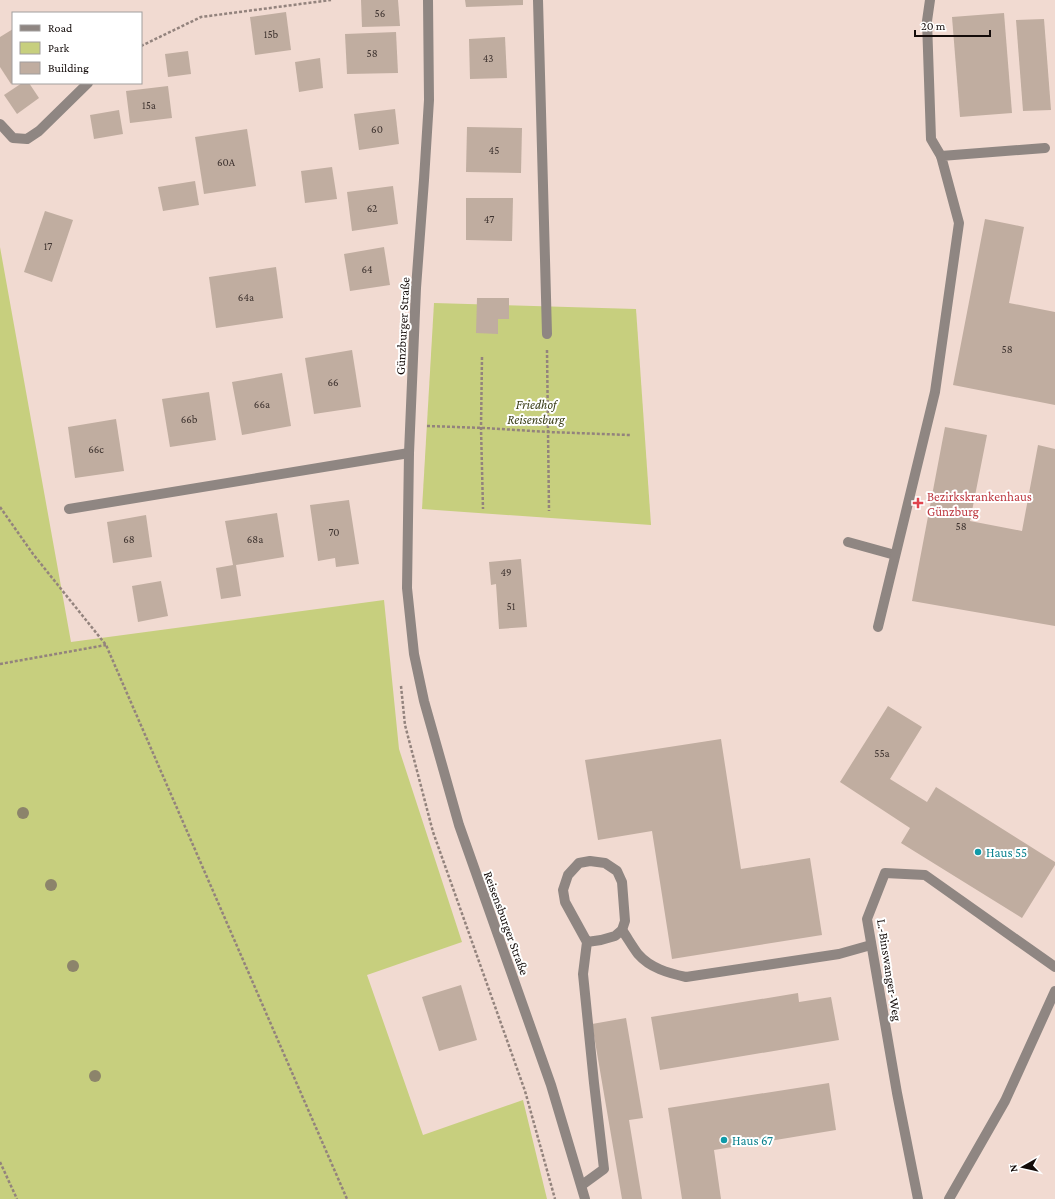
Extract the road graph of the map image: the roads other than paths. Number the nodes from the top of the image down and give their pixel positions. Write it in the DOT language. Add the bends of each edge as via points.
graph roads {
  1 [pos="428,0"];
  2 [pos="538,0"];
  3 [pos="930,0"];
  4 [pos="87,84"];
  5 [pos="0,124"];
  6 [pos="1045,148"];
  7 [pos="941,156"];
  8 [pos="547,334"];
  9 [pos="409,453"];
  10 [pos="69,509"];
  11 [pos="848,542"];
  12 [pos="895,555"];
  13 [pos="878,627"];
  14 [pos="414,654"];
  15 [pos="622,930"];
  16 [pos="587,942"];
  17 [pos="871,944"];
  18 [pos="1055,967"];
  19 [pos="1055,990"];
  20 [pos="582,1185"];
  21 [pos="585,1199"];
  22 [pos="918,1199"];
  23 [pos="949,1199"];
  1 -- 9 [label="street, Günzburger Straße" via="429,100 416,288"];
  2 -- 8 [label="street"];
  3 -- 7 [label="street" via="927,21 931,139"];
  4 -- 5 [label="street" via="39,131 27,139 13,138"];
  6 -- 7 [label="street"];
  7 -- 12 [label="street" via="959,223 935,392"];
  9 -- 10 [label="street"];
  9 -- 14 [label="street, Günzburger Straße" via="407,588"];
  11 -- 12 [label="street"];
  12 -- 13 [label="street"];
  14 -- 20 [label="street, Reisensburger Straße" via="424,701 459,825 551,1085"];
  15 -- 16 [label="street" via="615,936"];
  15 -- 16 [label="street" via="625,921 622,882 617,871 605,864 590,861 579,863 568,875 563,890 565,902"];
  15 -- 17 [label="street" via="638,954 650,965 686,977 839,954"];
  16 -- 20 [label="street" via="583,974 604,1170"];
  17 -- 18 [label="street, L.-Binswanger-Weg" via="867,919 885,873 925,875"];
  17 -- 22 [label="street, L.-Binswanger-Weg"];
  19 -- 23 [label="street" via="1006,1101"];
  20 -- 21 [label="street, Reisensburger Straße"];
}
